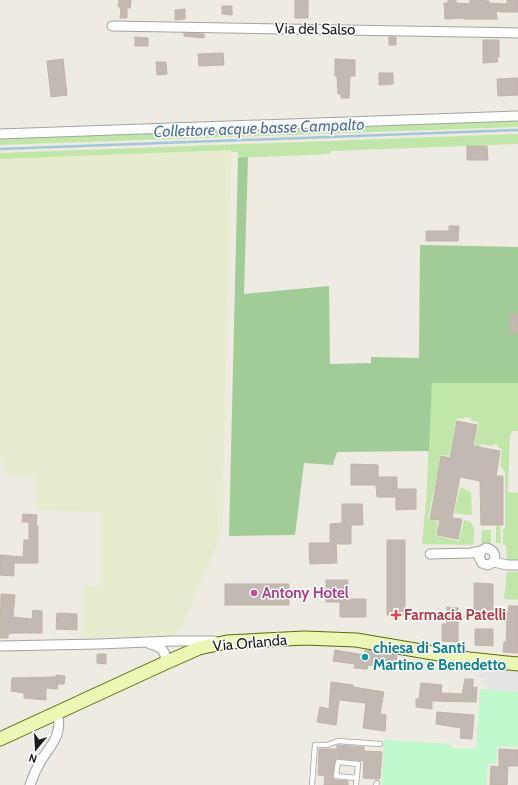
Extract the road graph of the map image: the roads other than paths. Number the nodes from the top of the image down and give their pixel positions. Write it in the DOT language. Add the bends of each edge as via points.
graph roads {
  1 [pos="112,26"];
  2 [pos="518,33"];
  3 [pos="518,116"];
  4 [pos="0,134"];
  5 [pos="430,554"];
  6 [pos="518,565"];
  7 [pos="163,641"];
  8 [pos="227,642"];
  9 [pos="138,643"];
  10 [pos="0,646"];
  11 [pos="178,657"];
  12 [pos="165,662"];
  13 [pos="518,664"];
  14 [pos="57,712"];
  15 [pos="0,739"];
  16 [pos="380,744"];
  17 [pos="357,778"];
  18 [pos="30,785"];
  19 [pos="312,785"];
  20 [pos="356,785"];
  1 -- 2 [label="street, Via del Salso"];
  3 -- 4 [label="street"];
  5 -- 6 [label="street" via="481,551 479,558 482,563"];
  7 -- 8 [label="street"];
  7 -- 9 [label="street"];
  7 -- 11 [label="street" via="172,646"];
  8 -- 11 [label="main road, Via Orlanda" via="199,648"];
  8 -- 13 [label="main road, Via Orlanda" via="305,638 356,640 469,659"];
  9 -- 10 [label="street"];
  9 -- 12 [label="street" via="160,647 166,657"];
  11 -- 12 [label="main road, Via Orlanda"];
  12 -- 14 [label="main road, Via Orlanda"];
  14 -- 15 [label="main road, Via Orlanda"];
  14 -- 18 [label="street" via="60,725 56,739"];
  16 -- 19 [label="lane" via="338,741 327,745 315,744"];
  17 -- 17 [label="lane" via="336,776 338,762 358,764"];
  17 -- 20 [label="lane"];
}
